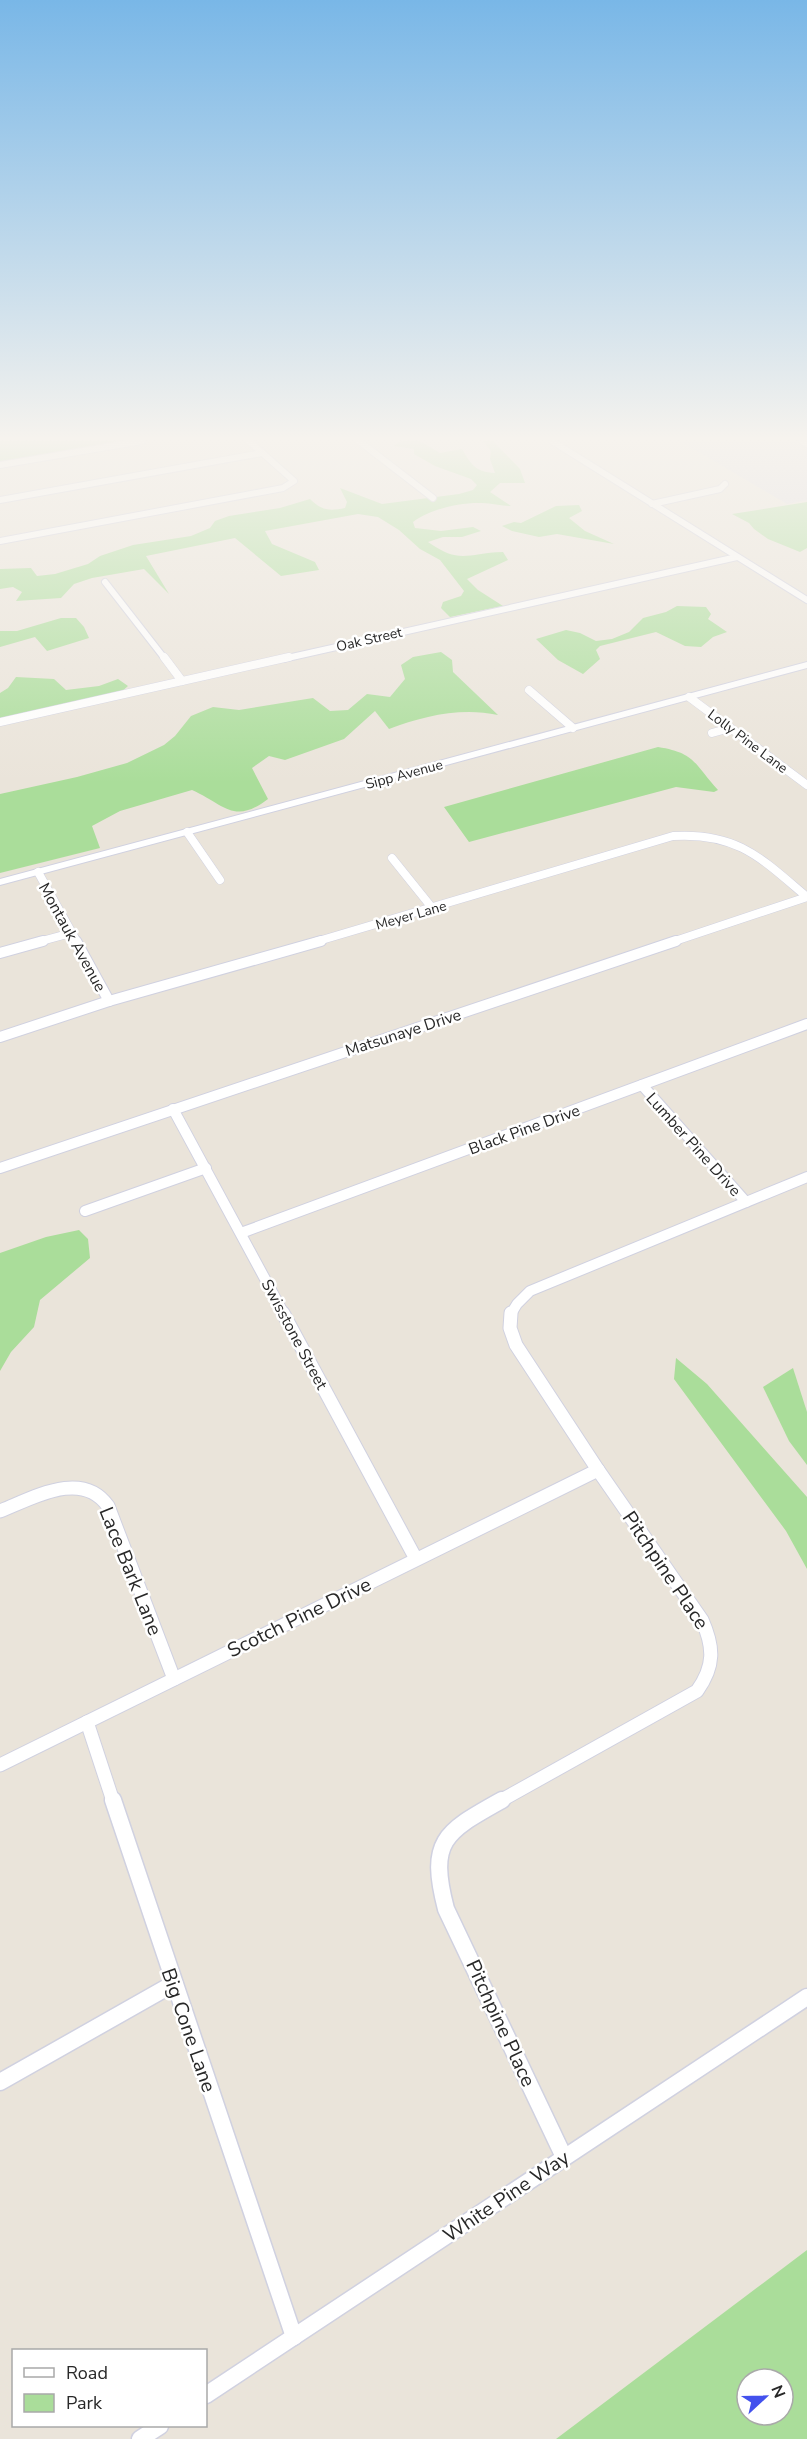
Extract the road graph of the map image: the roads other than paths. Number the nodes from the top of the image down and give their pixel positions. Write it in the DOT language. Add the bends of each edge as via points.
graph roads {
  1 [pos="734,555"];
  2 [pos="737,557"];
  3 [pos="105,582"];
  4 [pos="807,600"];
  5 [pos="807,665"];
  6 [pos="182,681"];
  7 [pos="529,690"];
  8 [pos="689,697"];
  9 [pos="0,722"];
  10 [pos="573,728"];
  11 [pos="730,728"];
  12 [pos="712,733"];
  13 [pos="807,784"];
  14 [pos="187,832"];
  15 [pos="392,858"];
  16 [pos="38,872"];
  17 [pos="220,880"];
  18 [pos="0,882"];
  19 [pos="807,897"];
  20 [pos="433,909"];
  21 [pos="71,933"];
  22 [pos="0,953"];
  23 [pos="109,1001"];
  24 [pos="807,1024"];
  25 [pos="0,1037"];
  26 [pos="642,1085"];
  27 [pos="173,1108"];
  28 [pos="0,1168"];
  29 [pos="206,1168"];
  30 [pos="807,1177"];
  31 [pos="746,1202"];
  32 [pos="85,1211"];
  33 [pos="241,1233"];
  34 [pos="598,1470"];
  35 [pos="0,1511"];
  36 [pos="416,1559"];
  37 [pos="174,1679"];
  38 [pos="87,1722"];
  39 [pos="0,1765"];
  40 [pos="173,1984"];
  41 [pos="807,1997"];
  42 [pos="0,2082"];
  43 [pos="564,2157"];
  44 [pos="294,2337"];
  45 [pos="207,2394"];
  46 [pos="158,2427"];
  47 [pos="140,2439"];
  1 -- 2 [label="street"];
  2 -- 4 [label="street"];
  2 -- 6 [label="street, Oak Street"];
  3 -- 6 [label="street"];
  5 -- 8 [label="street, Sipp Avenue"];
  6 -- 9 [label="street, Oak Street"];
  7 -- 10 [label="street"];
  8 -- 10 [label="street, Sipp Avenue"];
  8 -- 11 [label="street, Lolly Pine Lane"];
  10 -- 14 [label="street, Sipp Avenue"];
  11 -- 12 [label="street"];
  11 -- 13 [label="street, Lolly Pine Lane"];
  14 -- 16 [label="street, Sipp Avenue"];
  14 -- 17 [label="street"];
  15 -- 20 [label="street"];
  16 -- 18 [label="street, Sipp Avenue"];
  16 -- 21 [label="street, Montauk Avenue"];
  19 -- 20 [label="street, Meyer Lane" via="747,847 710,834 690,833"];
  19 -- 27 [label="street, Matsunaye Drive"];
  20 -- 23 [label="street, Meyer Lane"];
  21 -- 22 [label="street"];
  21 -- 23 [label="street, Montauk Avenue"];
  23 -- 25 [label="street, Meyer Lane"];
  24 -- 26 [label="street, Black Pine Drive"];
  26 -- 31 [label="street, Lumber Pine Drive"];
  26 -- 33 [label="street, Black Pine Drive"];
  27 -- 28 [label="street, Matsunaye Drive"];
  27 -- 29 [label="street, Swisstone Street"];
  29 -- 32 [label="street"];
  29 -- 33 [label="street, Swisstone Street"];
  30 -- 31 [label="street, Pitchpine Place"];
  31 -- 34 [label="street, Pitchpine Place" via="530,1291 509,1315 509,1329 516,1345"];
  33 -- 36 [label="street, Swisstone Street"];
  34 -- 36 [label="street, Scotch Pine Drive"];
  34 -- 43 [label="street, Pitchpine Place" via="702,1620 712,1641 708,1677 697,1691 468,1819 449,1835 439,1855 439,1880 446,1909"];
  35 -- 37 [label="street, Lace Bark Lane" via="66,1488 82,1487 97,1492 108,1506"];
  36 -- 37 [label="street, Scotch Pine Drive"];
  37 -- 38 [label="street, Scotch Pine Drive"];
  38 -- 39 [label="street, Scotch Pine Drive"];
  38 -- 40 [label="street, Big Cone Lane"];
  40 -- 42 [label="street"];
  40 -- 44 [label="street, Big Cone Lane"];
  41 -- 43 [label="street, White Pine Way"];
  43 -- 44 [label="street, White Pine Way"];
  44 -- 45 [label="street, White Pine Way"];
  46 -- 47 [label="street"];
}
